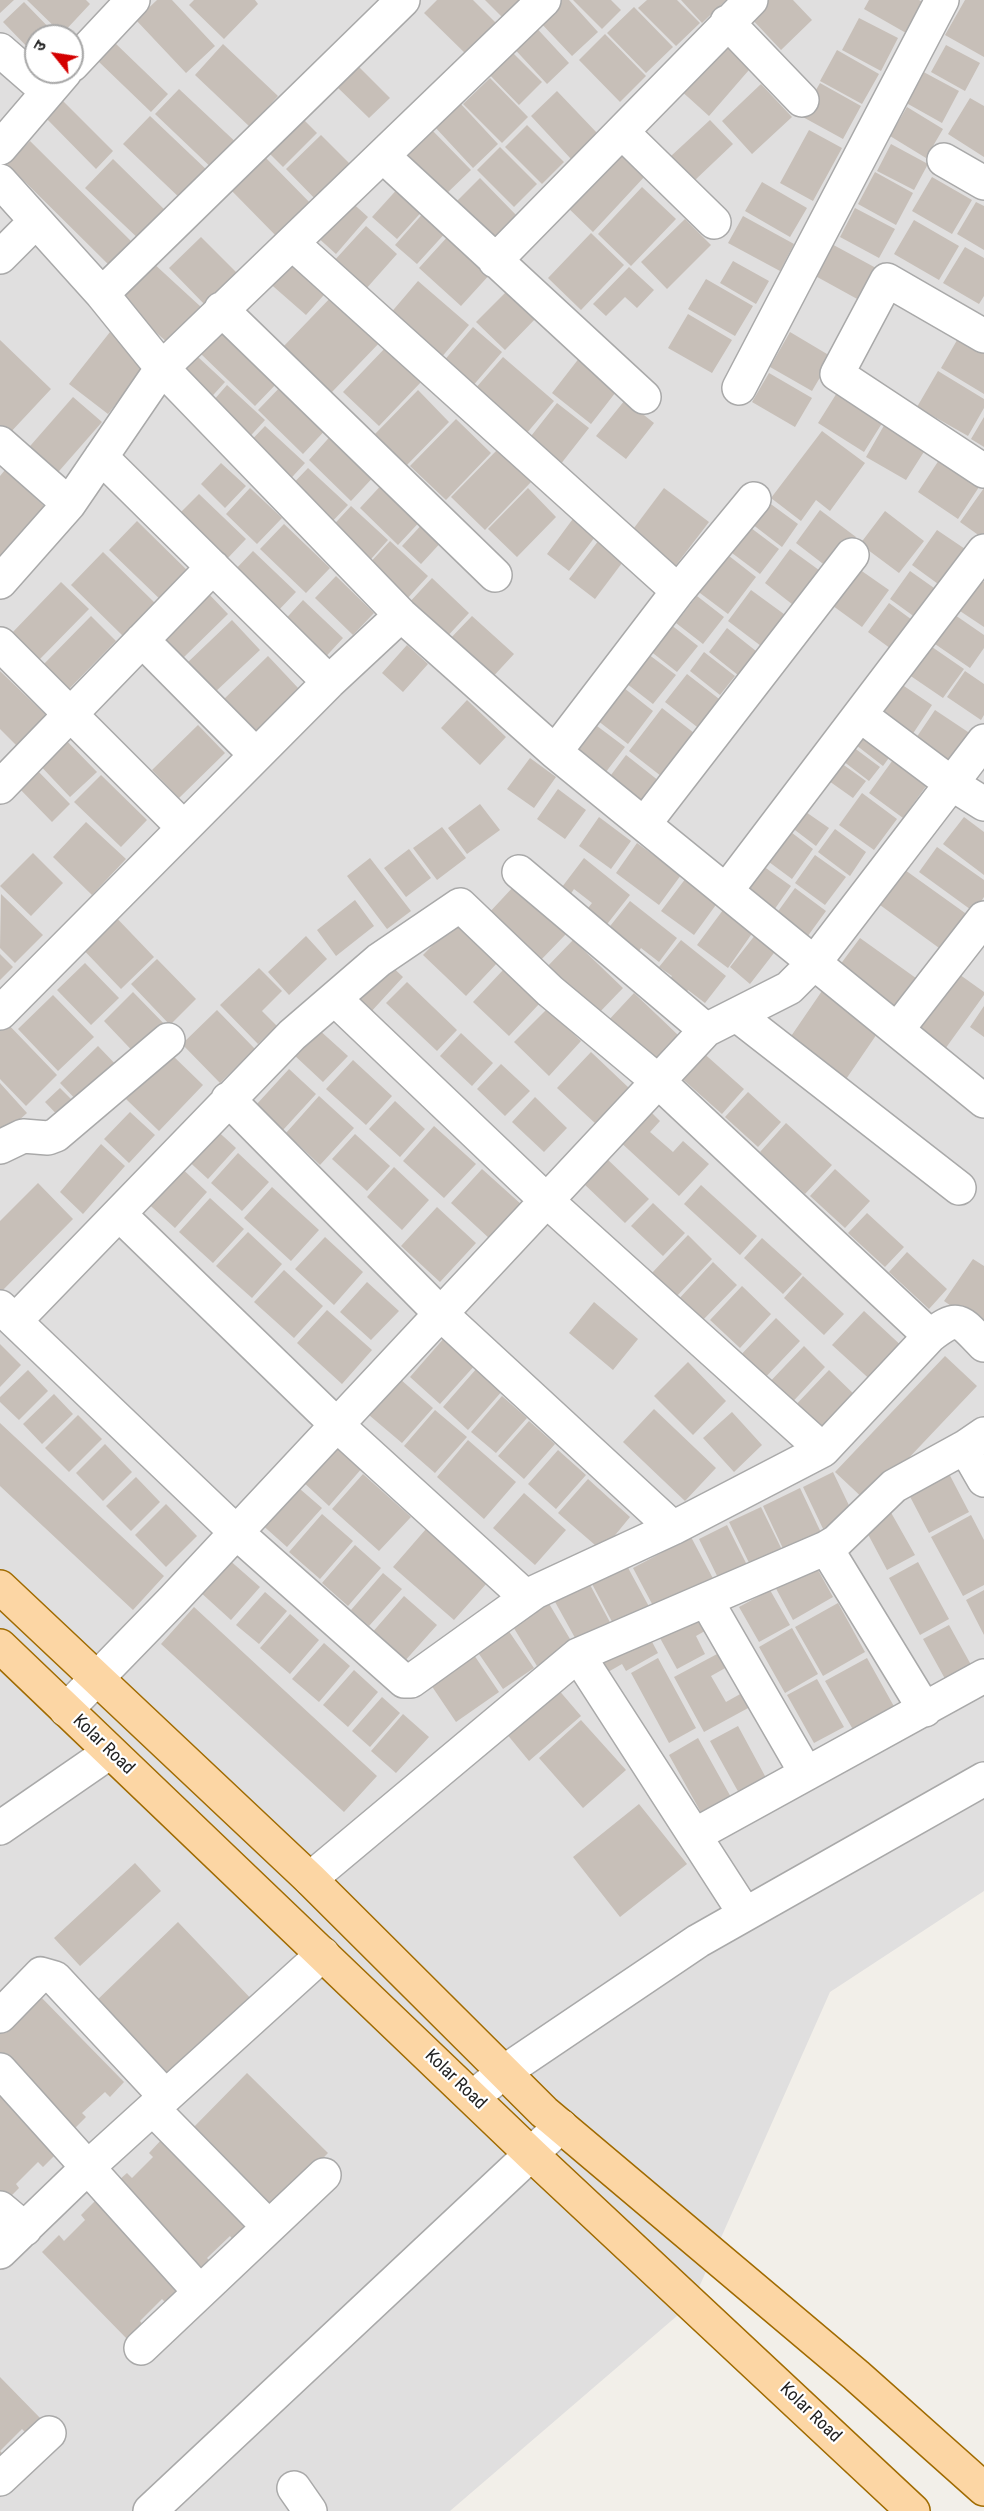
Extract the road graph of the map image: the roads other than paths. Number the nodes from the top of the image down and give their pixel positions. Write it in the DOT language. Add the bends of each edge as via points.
graph roads {
  1 [pos="133,0"];
  2 [pos="403,0"];
  3 [pos="544,0"];
  4 [pos="942,0"];
  5 [pos="739,11"];
  6 [pos="0,50"];
  7 [pos="84,52"];
  8 [pos="24,64"];
  9 [pos="54,84"];
  10 [pos="802,100"];
  11 [pos="622,133"];
  12 [pos="0,148"];
  13 [pos="383,156"];
  14 [pos="944,160"];
  15 [pos="0,181"];
  16 [pos="984,183"];
  17 [pos="36,221"];
  18 [pos="714,222"];
  19 [pos="292,243"];
  20 [pos="0,257"];
  21 [pos="495,261"];
  22 [pos="102,294"];
  23 [pos="221,309"];
  24 [pos="984,336"];
  25 [pos="162,368"];
  26 [pos="739,388"];
  27 [pos="644,397"];
  28 [pos="2,449"];
  29 [pos="101,457"];
  30 [pos="984,471"];
  31 [pos="754,499"];
  32 [pos="69,504"];
  33 [pos="984,551"];
  34 [pos="852,555"];
  35 [pos="213,567"];
  36 [pos="495,575"];
  37 [pos="0,582"];
  38 [pos="678,591"];
  39 [pos="401,615"];
  40 [pos="142,640"];
  41 [pos="0,644"];
  42 [pos="329,682"];
  43 [pos="68,714"];
  44 [pos="860,715"];
  45 [pos="984,741"];
  46 [pos="555,753"];
  47 [pos="256,755"];
  48 [pos="952,784"];
  49 [pos="0,787"];
  50 [pos="984,804"];
  51 [pos="645,823"];
  52 [pos="183,827"];
  53 [pos="519,872"];
  54 [pos="726,891"];
  55 [pos="984,918"];
  56 [pos="974,953"];
  57 [pos="814,963"];
  58 [pos="335,999"];
  59 [pos="0,1013"];
  60 [pos="737,1015"];
  61 [pos="706,1030"];
  62 [pos="897,1030"];
  63 [pos="168,1040"];
  64 [pos="659,1082"];
  65 [pos="228,1099"];
  66 [pos="984,1101"];
  67 [pos="0,1147"];
  68 [pos="959,1188"];
  69 [pos="547,1201"];
  70 [pos="118,1214"];
  71 [pos="7,1314"];
  72 [pos="441,1314"];
  73 [pos="930,1336"];
  74 [pos="984,1345"];
  75 [pos="337,1425"];
  76 [pos="975,1441"];
  77 [pos="823,1450"];
  78 [pos="984,1480"];
  79 [pos="673,1528"];
  80 [pos="237,1533"];
  81 [pos="826,1548"];
  82 [pos="0,1587"];
  83 [pos="527,1598"];
  84 [pos="706,1600"];
  85 [pos="0,1647"];
  86 [pos="579,1654"];
  87 [pos="984,1676"];
  88 [pos="97,1678"];
  89 [pos="66,1710"];
  90 [pos="925,1710"];
  91 [pos="110,1752"];
  92 [pos="806,1773"];
  93 [pos="984,1779"];
  94 [pos="0,1828"];
  95 [pos="695,1835"];
  96 [pos="310,1880"];
  97 [pos="745,1914"];
  98 [pos="323,1954"];
  99 [pos="0,2016"];
  100 [pos="0,2070"];
  101 [pos="533,2100"];
  102 [pos="159,2102"];
  103 [pos="504,2127"];
  104 [pos="87,2168"];
  105 [pos="324,2175"];
  106 [pos="0,2208"];
  107 [pos="269,2227"];
  108 [pos="25,2229"];
  109 [pos="0,2253"];
  110 [pos="200,2292"];
  111 [pos="141,2348"];
  112 [pos="49,2433"];
  113 [pos="0,2479"];
  114 [pos="984,2488"];
  115 [pos="150,2511"];
  116 [pos="913,2511"];
  1 -- 7 [label="street"];
  2 -- 22 [label="street"];
  3 -- 13 [label="street"];
  4 -- 26 [label="street"];
  5 -- 10 [label="street"];
  5 -- 11 [label="street"];
  6 -- 8 [label="street"];
  9 -- 12 [label="street"];
  11 -- 18 [label="street"];
  11 -- 21 [label="street"];
  13 -- 19 [label="street"];
  13 -- 21 [label="street"];
  14 -- 16 [label="street"];
  15 -- 17 [label="street"];
  17 -- 20 [label="street"];
  17 -- 22 [label="street"];
  19 -- 23 [label="street"];
  19 -- 38 [label="street"];
  21 -- 27 [label="street"];
  22 -- 25 [label="street"];
  23 -- 25 [label="street"];
  23 -- 36 [label="street"];
  24 -- 30 [label="street" via="887,280 837,371 838,376"];
  25 -- 29 [label="street"];
  25 -- 39 [label="street"];
  28 -- 32 [label="street"];
  29 -- 32 [label="street"];
  29 -- 35 [label="street"];
  31 -- 38 [label="street"];
  32 -- 37 [label="street"];
  33 -- 44 [label="street"];
  34 -- 51 [label="street"];
  35 -- 40 [label="street"];
  35 -- 42 [label="street"];
  38 -- 46 [label="street"];
  39 -- 42 [label="street"];
  39 -- 46 [label="street"];
  40 -- 43 [label="street"];
  40 -- 47 [label="street"];
  41 -- 43 [label="street"];
  42 -- 47 [label="street"];
  43 -- 49 [label="street"];
  43 -- 52 [label="street"];
  44 -- 48 [label="street"];
  44 -- 54 [label="street"];
  45 -- 48 [label="street"];
  46 -- 51 [label="street"];
  47 -- 52 [label="street"];
  48 -- 50 [label="street"];
  48 -- 57 [label="street"];
  51 -- 54 [label="street"];
  52 -- 59 [label="street"];
  53 -- 61 [label="street"];
  54 -- 57 [label="street"];
  55 -- 56 [label="street"];
  56 -- 62 [label="street"];
  57 -- 60 [label="street" via="789,988"];
  57 -- 62 [label="street"];
  58 -- 64 [label="street" via="379,960 460,905 550,991"];
  58 -- 65 [label="street" via="292,1035"];
  58 -- 69 [label="street"];
  60 -- 61 [label="street"];
  60 -- 68 [label="street"];
  61 -- 64 [label="street"];
  62 -- 66 [label="street"];
  63 -- 67 [label="street" via="57,1135 23,1136"];
  64 -- 69 [label="street"];
  64 -- 73 [label="street"];
  65 -- 70 [label="street"];
  65 -- 72 [label="street"];
  69 -- 72 [label="street"];
  69 -- 77 [label="street"];
  70 -- 71 [label="street"];
  70 -- 75 [label="street"];
  71 -- 80 [label="street"];
  72 -- 75 [label="street"];
  72 -- 79 [label="street"];
  73 -- 74 [label="street" via="948,1321 955,1321"];
  73 -- 77 [label="street"];
  75 -- 80 [label="street"];
  75 -- 83 [label="street"];
  76 -- 78 [label="street"];
  76 -- 81 [label="street" via="894,1486"];
  77 -- 79 [label="street"];
  79 -- 83 [label="street"];
  80 -- 83 [label="street" via="404,1681 411,1681"];
  80 -- 88 [label="street"];
  81 -- 84 [label="street"];
  81 -- 90 [label="street"];
  82 -- 88 [label="main road"];
  84 -- 86 [label="street"];
  84 -- 92 [label="street"];
  85 -- 89 [label="main road, Kolar Road"];
  86 -- 95 [label="street"];
  86 -- 96 [label="street"];
  87 -- 90 [label="street"];
  88 -- 89 [label="street"];
  88 -- 96 [label="main road"];
  89 -- 91 [label="main road, Kolar Road"];
  90 -- 92 [label="street"];
  91 -- 94 [label="street"];
  91 -- 98 [label="main road, Kolar Road"];
  92 -- 95 [label="street"];
  93 -- 97 [label="street"];
  95 -- 97 [label="street"];
  96 -- 101 [label="main road"];
  97 -- 101 [label="street" via="698,1941"];
  98 -- 102 [label="street"];
  98 -- 103 [label="main road, Kolar Road"];
  99 -- 102 [label="street" via="41,1974 48,1974"];
  100 -- 104 [label="street"];
  101 -- 103 [label="street"];
  101 -- 103 [label="street"];
  101 -- 114 [label="main road"];
  102 -- 104 [label="street"];
  102 -- 107 [label="street"];
  103 -- 115 [label="street"];
  103 -- 116 [label="main road, Kolar Road"];
  104 -- 108 [label="street"];
  104 -- 110 [label="street"];
  105 -- 107 [label="street"];
  106 -- 108 [label="street"];
  107 -- 110 [label="street"];
  108 -- 109 [label="street"];
  110 -- 111 [label="street"];
  112 -- 113 [label="street"];
}
